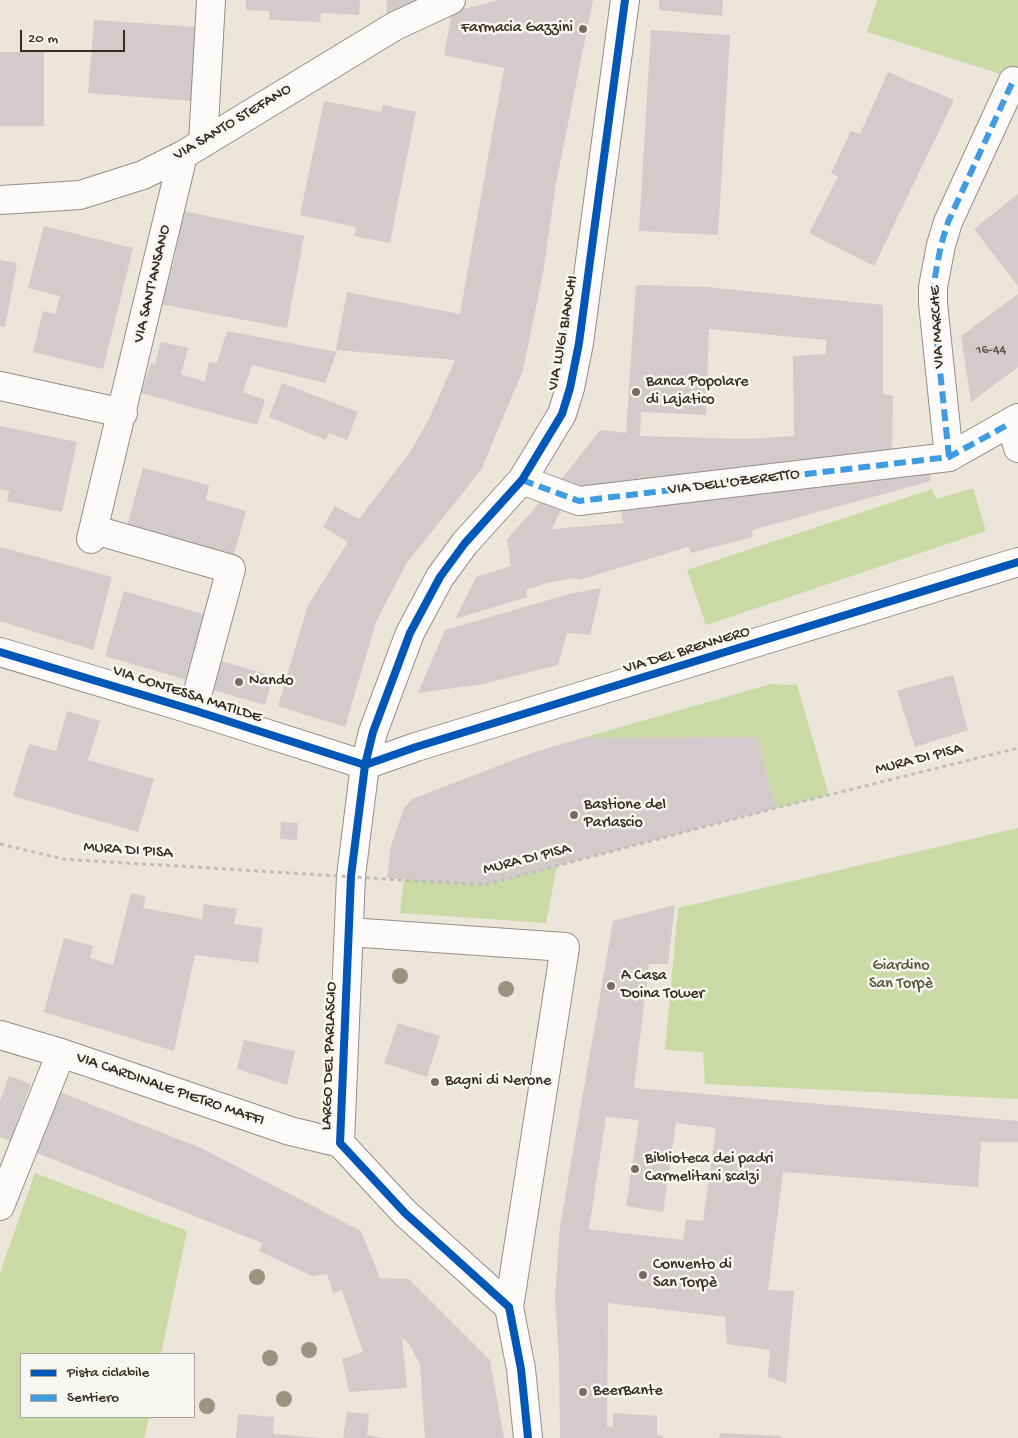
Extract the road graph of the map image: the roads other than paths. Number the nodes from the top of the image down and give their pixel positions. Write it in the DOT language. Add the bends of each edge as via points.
graph roads {
  1 [pos="211,0"];
  2 [pos="451,0"];
  3 [pos="625,0"];
  4 [pos="1013,81"];
  5 [pos="193,149"];
  6 [pos="0,200"];
  7 [pos="0,386"];
  8 [pos="123,413"];
  9 [pos="1016,430"];
  10 [pos="949,457"];
  11 [pos="522,480"];
  12 [pos="1018,562"];
  13 [pos="0,652"];
  14 [pos="193,710"];
  15 [pos="365,766"];
  16 [pos="349,932"];
  17 [pos="0,1035"];
  18 [pos="61,1053"];
  19 [pos="340,1143"];
  20 [pos="0,1206"];
  21 [pos="509,1307"];
  22 [pos="528,1438"];
  1 -- 5 [label="street, VIA SANT'ANSANO"];
  2 -- 5 [label="street, VIA SANTO STEFANO" via="395,26"];
  3 -- 11 [label="street, VIA LUIGI BIANCHI" via="580,343 562,414"];
  4 -- 10 [label="street, VIA MARCHE" via="948,222 933,287"];
  5 -- 6 [label="street, VIA SANTO STEFANO" via="143,175 92,192 67,197"];
  5 -- 8 [label="street, VIA SANT'ANSANO"];
  7 -- 8 [label="street"];
  8 -- 14 [label="street, VIA SANT'ANSANO" via="97,536 231,569"];
  9 -- 10 [label="street"];
  10 -- 11 [label="street, VIA DELL'OZERETTO" via="580,501"];
  11 -- 15 [label="street, VIA LUIGI BIANCHI" via="465,543 425,603 388,688"];
  12 -- 15 [label="street, VIA DEL BRENNERO" via="416,747"];
  13 -- 14 [label="street, VIA CONTESSA MATILDE"];
  14 -- 15 [label="street, VIA CONTESSA MATILDE"];
  15 -- 16 [label="street, LARGO DEL PARLASCIO" via="351,876"];
  16 -- 19 [label="street, LARGO DEL PARLASCIO"];
  16 -- 21 [label="street" via="565,947"];
  17 -- 18 [label="street, VIA CARDINALE PIETRO MAFFI"];
  18 -- 19 [label="street, VIA CARDINALE PIETRO MAFFI" via="290,1131"];
  18 -- 20 [label="street"];
  19 -- 21 [label="street, LARGO DEL PARLASCIO" via="405,1213"];
  21 -- 22 [label="street" via="521,1369"];
}
